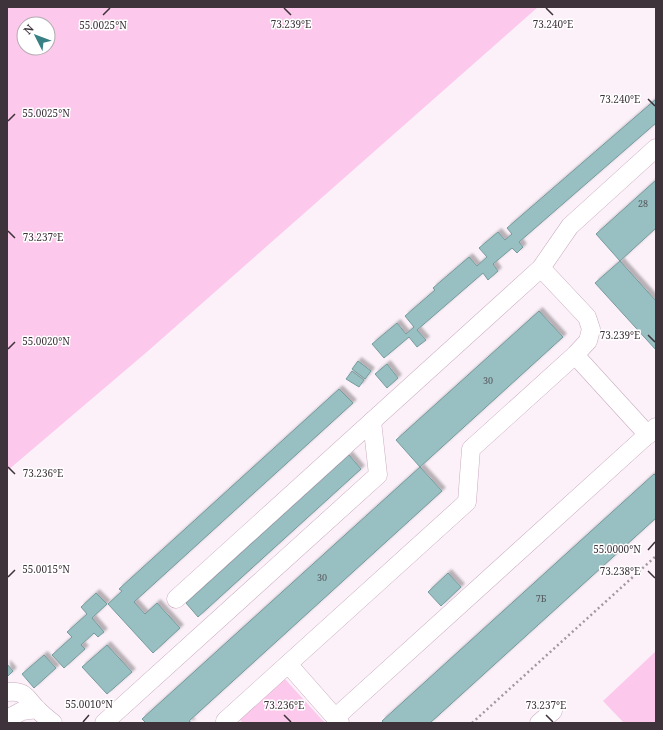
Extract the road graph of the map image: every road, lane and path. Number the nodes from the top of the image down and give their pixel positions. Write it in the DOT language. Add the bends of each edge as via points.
graph roads {
  1 [pos="656,148"];
  2 [pos="541,268"];
  3 [pos="575,355"];
  4 [pos="372,421"];
  5 [pos="652,431"];
  6 [pos="656,556"];
  7 [pos="176,598"];
  8 [pos="288,664"];
  9 [pos="7,692"];
  10 [pos="37,710"];
  11 [pos="553,711"];
  12 [pos="7,719"];
  13 [pos="338,720"];
  14 [pos="53,723"];
  15 [pos="104,723"];
  16 [pos="227,723"];
  17 [pos="472,723"];
  18 [pos="539,723"];
  1 -- 2 [label="street" via="570,226"];
  2 -- 3 [label="street" via="587,317 591,329 588,341"];
  2 -- 4 [label="street"];
  3 -- 5 [label="street"];
  3 -- 8 [label="street" via="471,450 467,502"];
  4 -- 7 [label="street"];
  4 -- 15 [label="street" via="378,475"];
  5 -- 13 [label="street"];
  6 -- 17 [label="path"];
  8 -- 13 [label="street"];
  8 -- 16 [label="street" via="225,721"];
  9 -- 10 [label="street" via="25,694"];
  10 -- 12 [label="street" via="22,711"];
  10 -- 14 [label="street"];
  11 -- 18 [label="street"];
}
